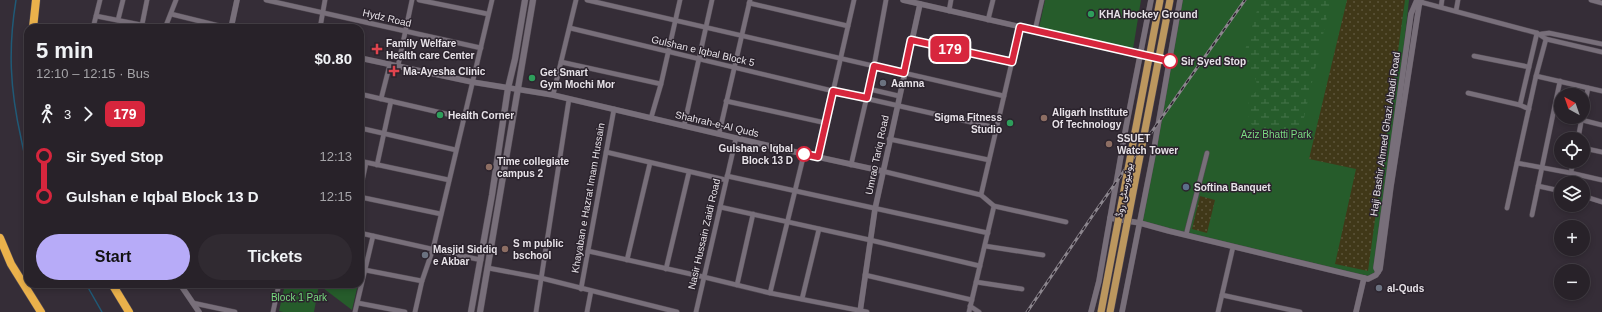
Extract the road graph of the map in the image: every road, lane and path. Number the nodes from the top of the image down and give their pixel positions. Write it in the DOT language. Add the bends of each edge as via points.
graph roads {
  1 [pos="36,0"];
  2 [pos="100,0"];
  3 [pos="122,0"];
  4 [pos="147,0"];
  5 [pos="176,0"];
  6 [pos="237,0"];
  7 [pos="266,0"];
  8 [pos="325,0"];
  9 [pos="412,0"];
  10 [pos="419,0"];
  11 [pos="492,0"];
  12 [pos="525,0"];
  13 [pos="533,0"];
  14 [pos="576,0"];
  15 [pos="587,0"];
  16 [pos="680,0"];
  17 [pos="712,0"];
  18 [pos="854,0"];
  19 [pos="886,0"];
  20 [pos="903,0"];
  21 [pos="952,0"];
  22 [pos="993,0"];
  23 [pos="1042,0"];
  24 [pos="1151,0"];
  25 [pos="1160,0"];
  26 [pos="1170,0"];
  27 [pos="1180,0"];
  28 [pos="1442,0"];
  29 [pos="1458,0"];
  30 [pos="1591,0"];
  31 [pos="426,1"];
  32 [pos="749,1"];
  33 [pos="1419,1"];
  34 [pos="1602,3"];
  35 [pos="920,4"];
  36 [pos="1441,7"];
  37 [pos="949,11"];
  38 [pos="1456,11"];
  39 [pos="323,12"];
  40 [pos="171,14"];
  41 [pos="488,14"];
  42 [pos="96,16"];
  43 [pos="118,20"];
  44 [pos="675,20"];
  45 [pos="988,20"];
  46 [pos="33,24"];
  47 [pos="94,24"];
  48 [pos="137,24"];
  49 [pos="142,24"];
  50 [pos="167,24"];
  51 [pos="212,24"];
  52 [pos="230,24"];
  53 [pos="321,24"];
  54 [pos="848,26"];
  55 [pos="706,27"];
  56 [pos="1020,27"];
  57 [pos="570,28"];
  58 [pos="1035,30"];
  59 [pos="404,31"];
  60 [pos="1539,34"];
  61 [pos="742,35"];
  62 [pos="1546,39"];
  63 [pos="911,40"];
  64 [pos="1602,44"];
  65 [pos="481,48"];
  66 [pos="668,52"];
  67 [pos="1602,52"];
  68 [pos="1140,54"];
  69 [pos="1474,56"];
  70 [pos="840,58"];
  71 [pos="364,59"];
  72 [pos="699,59"];
  73 [pos="1170,61"];
  74 [pos="561,62"];
  75 [pos="1012,62"];
  76 [pos="390,64"];
  77 [pos="398,66"];
  78 [pos="874,66"];
  79 [pos="734,67"];
  80 [pos="1529,67"];
  81 [pos="904,73"];
  82 [pos="1536,76"];
  83 [pos="1560,81"];
  84 [pos="472,82"];
  85 [pos="661,84"];
  86 [pos="508,88"];
  87 [pos="1588,88"];
  88 [pos="1590,88"];
  89 [pos="518,89"];
  90 [pos="869,89"];
  91 [pos="833,91"];
  92 [pos="1602,91"];
  93 [pos="1468,93"];
  94 [pos="364,95"];
  95 [pos="553,95"];
  96 [pos="899,96"];
  97 [pos="1004,96"];
  98 [pos="867,98"];
  99 [pos="381,99"];
  100 [pos="569,99"];
  101 [pos="391,101"];
  102 [pos="726,101"];
  103 [pos="1520,105"];
  104 [pos="897,106"];
  105 [pos="614,109"];
  106 [pos="1529,109"];
  107 [pos="464,118"];
  108 [pos="651,118"];
  109 [pos="1590,121"];
  110 [pos="826,123"];
  111 [pos="1602,125"];
  112 [pos="684,126"];
  113 [pos="997,128"];
  114 [pos="364,129"];
  115 [pos="384,134"];
  116 [pos="719,134"];
  117 [pos="736,138"];
  118 [pos="889,139"];
  119 [pos="1590,149"];
  120 [pos="456,150"];
  121 [pos="606,152"];
  122 [pos="1602,152"];
  123 [pos="1207,153"];
  124 [pos="804,154"];
  125 [pos="818,157"];
  126 [pos="989,160"];
  127 [pos="366,163"];
  128 [pos="650,163"];
  129 [pos="1517,163"];
  130 [pos="377,165"];
  131 [pos="851,165"];
  132 [pos="1542,167"];
  133 [pos="1572,168"];
  134 [pos="882,171"];
  135 [pos="364,172"];
  136 [pos="689,172"];
  137 [pos="1571,173"];
  138 [pos="726,178"];
  139 [pos="449,180"];
  140 [pos="1602,180"];
  141 [pos="1538,186"];
  142 [pos="1554,189"];
  143 [pos="795,191"];
  144 [pos="981,195"];
  145 [pos="364,198"];
  146 [pos="1590,198"];
  147 [pos="1602,202"];
  148 [pos="994,206"];
  149 [pos="720,207"];
  150 [pos="1507,208"];
  151 [pos="875,209"];
  152 [pos="441,214"];
  153 [pos="753,214"];
  154 [pos="1532,215"];
  155 [pos="1110,218"];
  156 [pos="788,222"];
  157 [pos="1066,222"];
  158 [pos="1140,223"];
  159 [pos="819,229"];
  160 [pos="988,233"];
  161 [pos="364,234"];
  162 [pos="1186,235"];
  163 [pos="373,236"];
  164 [pos="0,238"];
  165 [pos="870,240"];
  166 [pos="985,246"];
  167 [pos="1233,247"];
  168 [pos="433,249"];
  169 [pos="588,251"];
  170 [pos="1043,255"];
  171 [pos="481,260"];
  172 [pos="627,260"];
  173 [pos="980,266"];
  174 [pos="364,267"];
  175 [pos="488,268"];
  176 [pos="666,269"];
  177 [pos="364,270"];
  178 [pos="865,275"];
  179 [pos="704,276"];
  180 [pos="541,278"];
  181 [pos="1364,278"];
  182 [pos="422,281"];
  183 [pos="976,282"];
  184 [pos="737,285"];
  185 [pos="24,286"];
  186 [pos="26,288"];
  187 [pos="114,288"];
  188 [pos="183,288"];
  189 [pos="278,288"];
  190 [pos="360,288"];
  191 [pos="581,289"];
  192 [pos="1022,289"];
  193 [pos="591,291"];
  194 [pos="770,293"];
  195 [pos="1222,295"];
  196 [pos="802,299"];
  197 [pos="972,300"];
  198 [pos="193,303"];
  199 [pos="358,303"];
  200 [pos="970,306"];
  201 [pos="860,311"];
  202 [pos="40,312"];
  203 [pos="129,312"];
  204 [pos="200,312"];
  205 [pos="236,312"];
  206 [pos="273,312"];
  207 [pos="355,312"];
  208 [pos="405,312"];
  209 [pos="415,312"];
  210 [pos="471,312"];
  211 [pos="480,312"];
  212 [pos="536,312"];
  213 [pos="587,312"];
  214 [pos="677,312"];
  215 [pos="696,312"];
  216 [pos="867,312"];
  217 [pos="969,312"];
  218 [pos="979,312"];
  219 [pos="1091,312"];
  220 [pos="1101,312"];
  221 [pos="1110,312"];
  222 [pos="1122,312"];
  223 [pos="1218,312"];
  224 [pos="1300,312"];
  225 [pos="1356,312"];
  1 -- 46 [label="highway"];
  2 -- 42 [label="street"];
  3 -- 43 [label="street"];
  4 -- 49 [label="street"];
  5 -- 40 [label="street"];
  6 -- 52 [label="street"];
  7 -- 39 [label="street, Hydz Road"];
  8 -- 39 [label="street"];
  9 -- 59 [label="street"];
  10 -- 31 [label="street"];
  11 -- 41 [label="street"];
  12 -- 86 [label="main road" via="516,59"];
  13 -- 89 [label="main road"];
  14 -- 57 [label="street"];
  15 -- 44 [label="street"];
  16 -- 44 [label="street"];
  17 -- 55 [label="street"];
  18 -- 54 [label="street"];
  19 -- 78 [label="street"];
  20 -- 35 [label="street"];
  21 -- 37 [label="street"];
  22 -- 45 [label="street"];
  23 -- 58 [label="street"];
  24 -- 68 [label="street"];
  25 -- 220 [label="main road, یونیورسٹی روڈ, bridge"];
  26 -- 221 [label="main road, یونیورسٹی روڈ, bridge"];
  27 -- 73 [label="street"];
  28 -- 36 [label="street"];
  29 -- 38 [label="street"];
  30 -- 34 [label="street"];
  31 -- 41 [label="street"];
  32 -- 54 [label="street"];
  32 -- 61 [label="street"];
  33 -- 36 [label="street"];
  33 -- 181 [label="street, Haji Bashir Ahmed Ghazi Abadi Road" via="1380,269 1376,275"];
  35 -- 37 [label="street"];
  35 -- 63 [label="street, Umrao Tariq Road"];
  36 -- 38 [label="street"];
  37 -- 45 [label="street"];
  38 -- 60 [label="street"];
  39 -- 53 [label="street"];
  39 -- 59 [label="street, Hydz Road"];
  40 -- 50 [label="street"];
  40 -- 51 [label="street"];
  41 -- 65 [label="street"];
  42 -- 43 [label="street"];
  42 -- 47 [label="street"];
  43 -- 48 [label="street"];
  44 -- 55 [label="street"];
  44 -- 66 [label="street"];
  45 -- 56 [label="street"];
  54 -- 70 [label="street"];
  55 -- 61 [label="street"];
  55 -- 72 [label="street"];
  56 -- 58 [label="street"];
  56 -- 75 [label="street"];
  57 -- 66 [label="street, Gulshan e Iqbal Block 5"];
  57 -- 74 [label="street"];
  58 -- 68 [label="street"];
  59 -- 65 [label="street, Hydz Road"];
  59 -- 77 [label="street"];
  60 -- 62 [label="street"];
  60 -- 64 [label="street" via="1549,33"];
  60 -- 80 [label="street"];
  61 -- 70 [label="street"];
  61 -- 79 [label="street"];
  62 -- 67 [label="street"];
  62 -- 82 [label="street"];
  63 -- 75 [label="street"];
  63 -- 81 [label="street, Umrao Tariq Road"];
  65 -- 84 [label="street"];
  66 -- 72 [label="street, Gulshan e Iqbal Block 5"];
  66 -- 85 [label="street"];
  68 -- 73 [label="street"];
  68 -- 155 [label="street"];
  69 -- 80 [label="street"];
  70 -- 78 [label="street"];
  70 -- 91 [label="street"];
  71 -- 76 [label="street, Shahrah-e-Al Quds"];
  72 -- 79 [label="street, Gulshan e Iqbal Block 5"];
  72 -- 112 [label="street"];
  73 -- 158 [label="street"];
  74 -- 85 [label="street"];
  74 -- 95 [label="street"];
  75 -- 97 [label="street"];
  76 -- 77 [label="street, Shahrah-e-Al Quds"];
  76 -- 99 [label="street"];
  77 -- 84 [label="street, Shahrah-e-Al Quds"];
  78 -- 81 [label="street"];
  78 -- 90 [label="street"];
  79 -- 91 [label="street, Gulshan e Iqbal Block 5"];
  79 -- 102 [label="street"];
  80 -- 103 [label="street"];
  81 -- 96 [label="street, Umrao Tariq Road"];
  81 -- 97 [label="street"];
  82 -- 83 [label="street"];
  82 -- 106 [label="street"];
  83 -- 87 [label="street"];
  83 -- 132 [label="street"];
  84 -- 86 [label="street, Shahrah-e-Al Quds"];
  84 -- 107 [label="street"];
  85 -- 108 [label="street"];
  86 -- 89 [label="street, Shahrah-e-Al Quds"];
  86 -- 171 [label="main road"];
  88 -- 92 [label="street"];
  89 -- 95 [label="street, Shahrah-e-Al Quds"];
  89 -- 175 [label="main road"];
  90 -- 96 [label="street"];
  90 -- 98 [label="street"];
  91 -- 98 [label="street, Gulshan e Iqbal Block 5"];
  91 -- 110 [label="street"];
  93 -- 103 [label="street"];
  94 -- 99 [label="street"];
  95 -- 100 [label="street, Shahrah-e-Al Quds"];
  96 -- 104 [label="street, Umrao Tariq Road"];
  97 -- 113 [label="street"];
  98 -- 104 [label="street, Gulshan e Iqbal Block 5"];
  98 -- 131 [label="street"];
  99 -- 101 [label="street"];
  100 -- 105 [label="street, Shahrah-e-Al Quds"];
  100 -- 180 [label="street"];
  101 -- 107 [label="street"];
  101 -- 115 [label="street"];
  102 -- 110 [label="street"];
  102 -- 116 [label="street"];
  103 -- 106 [label="street"];
  104 -- 113 [label="street, Gulshan e Iqbal Block 5"];
  104 -- 118 [label="street, Umrao Tariq Road"];
  105 -- 108 [label="street, Shahrah-e-Al Quds"];
  105 -- 121 [label="street, Khayaban e Hazrat Imam Hussain"];
  106 -- 129 [label="street"];
  107 -- 120 [label="street"];
  108 -- 112 [label="street, Shahrah-e-Al Quds"];
  109 -- 111 [label="street"];
  110 -- 125 [label="street"];
  112 -- 116 [label="street, Shahrah-e-Al Quds"];
  113 -- 126 [label="street"];
  114 -- 115 [label="street"];
  115 -- 120 [label="street"];
  115 -- 130 [label="street"];
  116 -- 117 [label="street, Shahrah-e-Al Quds"];
  117 -- 124 [label="street, Shahrah-e-Al Quds"];
  117 -- 138 [label="street, Nasir Hussain Zaidi Road"];
  118 -- 126 [label="street"];
  118 -- 134 [label="street, Umrao Tariq Road"];
  119 -- 122 [label="street"];
  120 -- 139 [label="street"];
  121 -- 128 [label="street"];
  121 -- 169 [label="street, Khayaban e Hazrat Imam Hussain"];
  123 -- 162 [label="street"];
  124 -- 125 [label="street, Shahrah-e-Al Quds"];
  124 -- 143 [label="street"];
  125 -- 131 [label="street, Shahrah-e-Al Quds"];
  126 -- 144 [label="street"];
  127 -- 130 [label="street"];
  127 -- 135 [label="street"];
  128 -- 136 [label="street"];
  128 -- 172 [label="street"];
  129 -- 132 [label="street"];
  129 -- 150 [label="street"];
  130 -- 139 [label="street"];
  131 -- 134 [label="street, Shahrah-e-Al Quds"];
  132 -- 137 [label="street"];
  132 -- 141 [label="street"];
  133 -- 137 [label="street"];
  134 -- 144 [label="street, Shahrah-e-Al Quds"];
  134 -- 151 [label="street, Umrao Tariq Road"];
  136 -- 138 [label="street"];
  136 -- 176 [label="street"];
  137 -- 140 [label="street"];
  138 -- 143 [label="street"];
  138 -- 149 [label="street, Nasir Hussain Zaidi Road"];
  139 -- 152 [label="street"];
  141 -- 142 [label="street"];
  141 -- 154 [label="street"];
  143 -- 151 [label="street"];
  143 -- 156 [label="street"];
  144 -- 148 [label="street"];
  145 -- 152 [label="street"];
  146 -- 147 [label="street"];
  148 -- 157 [label="street"];
  148 -- 160 [label="street"];
  149 -- 153 [label="street"];
  149 -- 179 [label="street, Nasir Hussain Zaidi Road"];
  151 -- 160 [label="street"];
  151 -- 165 [label="street, Umrao Tariq Road"];
  152 -- 168 [label="street"];
  153 -- 156 [label="street"];
  153 -- 184 [label="street"];
  155 -- 158 [label="street"];
  155 -- 219 [label="street"];
  156 -- 159 [label="street"];
  156 -- 194 [label="street"];
  158 -- 162 [label="street"];
  158 -- 222 [label="street"];
  159 -- 165 [label="street"];
  159 -- 196 [label="street"];
  160 -- 166 [label="street"];
  161 -- 163 [label="street"];
  162 -- 167 [label="street"];
  163 -- 168 [label="street"];
  163 -- 174 [label="street"];
  164 -- 185 [label="highway"];
  165 -- 173 [label="street"];
  165 -- 178 [label="street, Umrao Tariq Road"];
  166 -- 170 [label="street"];
  166 -- 173 [label="street"];
  167 -- 181 [label="street"];
  167 -- 195 [label="street"];
  168 -- 171 [label="street"];
  168 -- 182 [label="street"];
  169 -- 172 [label="street"];
  169 -- 191 [label="street, Khayaban e Hazrat Imam Hussain"];
  171 -- 210 [label="main road"];
  172 -- 176 [label="street"];
  173 -- 183 [label="street"];
  175 -- 180 [label="street"];
  175 -- 211 [label="main road"];
  176 -- 179 [label="street"];
  177 -- 182 [label="street"];
  178 -- 197 [label="street"];
  178 -- 201 [label="street, Umrao Tariq Road"];
  179 -- 184 [label="street"];
  179 -- 215 [label="street, Nasir Hussain Zaidi Road"];
  180 -- 191 [label="street"];
  180 -- 212 [label="street"];
  181 -- 225 [label="street"];
  182 -- 209 [label="street"];
  183 -- 192 [label="street"];
  183 -- 197 [label="street"];
  184 -- 194 [label="street"];
  186 -- 202 [label="highway"];
  187 -- 203 [label="highway"];
  188 -- 198 [label="street"];
  189 -- 206 [label="street"];
  190 -- 199 [label="street"];
  191 -- 193 [label="street"];
  193 -- 213 [label="street"];
  193 -- 214 [label="street"];
  194 -- 196 [label="street"];
  195 -- 223 [label="street"];
  195 -- 224 [label="street"];
  196 -- 201 [label="street"];
  197 -- 200 [label="street"];
  198 -- 204 [label="street"];
  198 -- 205 [label="street"];
  199 -- 207 [label="street"];
  199 -- 208 [label="street"];
  200 -- 217 [label="street"];
  200 -- 218 [label="street"];
  201 -- 216 [label="street"];
}
